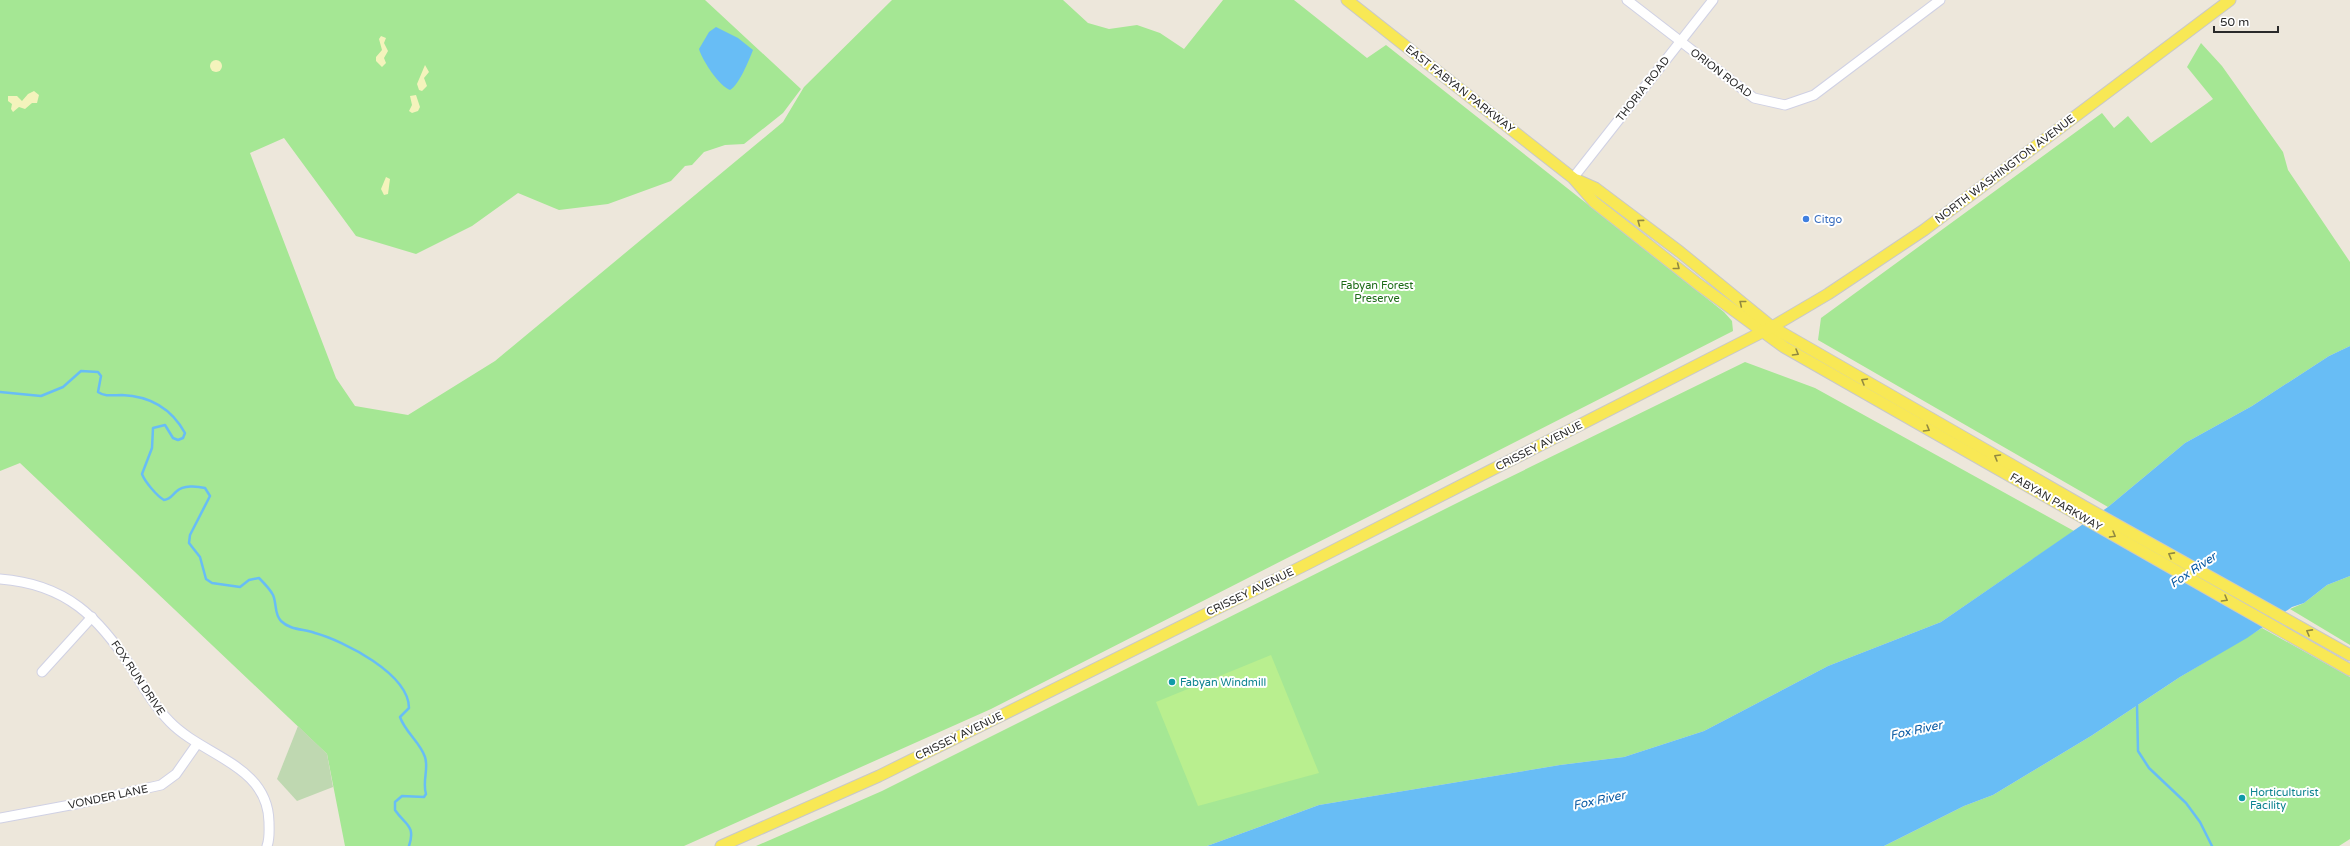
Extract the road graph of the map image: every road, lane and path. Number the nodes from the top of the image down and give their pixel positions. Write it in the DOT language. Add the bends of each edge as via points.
graph roads {
  1 [pos="1347,0"];
  2 [pos="1627,0"];
  3 [pos="1713,0"];
  4 [pos="1940,0"];
  5 [pos="2224,2"];
  6 [pos="1681,42"];
  7 [pos="1573,178"];
  8 [pos="1768,330"];
  9 [pos="1895,405"];
  10 [pos="0,579"];
  11 [pos="92,617"];
  12 [pos="2346,653"];
  13 [pos="2350,670"];
  14 [pos="42,672"];
  15 [pos="197,744"];
  16 [pos="0,818"];
  17 [pos="267,846"];
  18 [pos="721,846"];
  1 -- 7 [label="main road, EAST FABYAN PARKWAY"];
  2 -- 6 [label="street, ORION ROAD"];
  3 -- 6 [label="street, THORIA ROAD"];
  4 -- 6 [label="street, ORION ROAD" via="1814,95 1785,105 1754,98"];
  5 -- 8 [label="main road, NORTH WASHINGTON AVENUE" via="1924,230 1828,294"];
  6 -- 7 [label="street, THORIA ROAD"];
  7 -- 8 [label="main road, EAST FABYAN PARKWAY" via="1596,188 1680,252"];
  8 -- 9 [label="main road, FABYAN PARKWAY"];
  8 -- 18 [label="main road, CRISSEY AVENUE" via="1303,566 879,776"];
  12 -- 9 [label="main road, FABYAN PARKWAY, one-way"];
  9 -- 13 [label="main road, FABYAN PARKWAY, one-way"];
  10 -- 11 [label="street, FOX RUN DRIVE" via="32,583 51,590 80,606"];
  11 -- 14 [label="street"];
  11 -- 15 [label="street, FOX RUN DRIVE" via="117,646 162,714"];
  15 -- 16 [label="street, VONDER LANE" via="176,774 161,784 81,803"];
  15 -- 17 [label="street, FOX RUN DRIVE" via="241,769 258,784 269,811"];
}
